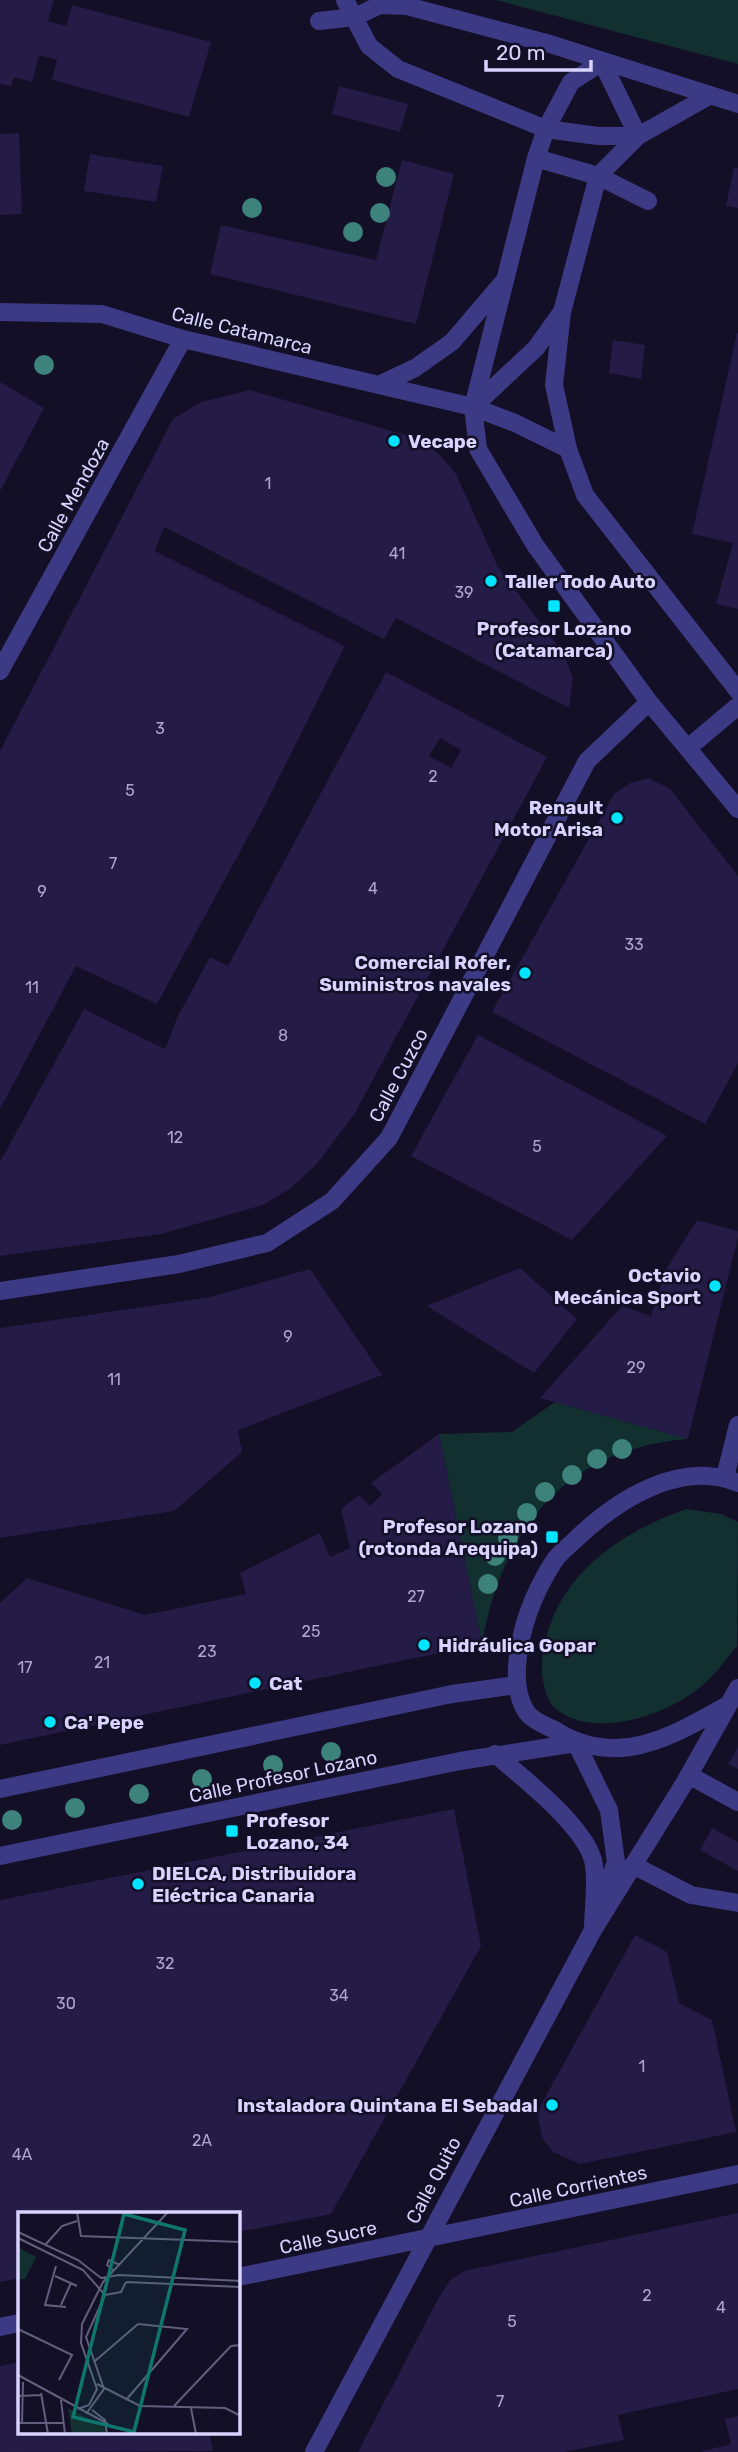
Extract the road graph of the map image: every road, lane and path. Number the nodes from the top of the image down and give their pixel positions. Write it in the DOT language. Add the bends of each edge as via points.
graph roads {
  1 [pos="345,0"];
  2 [pos="355,17"];
  3 [pos="319,21"];
  4 [pos="602,62"];
  5 [pos="709,96"];
  6 [pos="738,104"];
  7 [pos="546,129"];
  8 [pos="638,136"];
  9 [pos="536,158"];
  10 [pos="598,176"];
  11 [pos="648,201"];
  12 [pos="506,278"];
  13 [pos="0,312"];
  14 [pos="562,312"];
  15 [pos="183,339"];
  16 [pos="379,385"];
  17 [pos="472,407"];
  18 [pos="568,449"];
  19 [pos="0,671"];
  20 [pos="738,691"];
  21 [pos="649,702"];
  22 [pos="738,706"];
  23 [pos="689,747"];
  24 [pos="738,809"];
  25 [pos="0,1291"];
  26 [pos="738,1425"];
  27 [pos="731,1480"];
  28 [pos="516,1685"];
  29 [pos="738,1688"];
  30 [pos="732,1703"];
  31 [pos="576,1743"];
  32 [pos="495,1754"];
  33 [pos="689,1775"];
  34 [pos="0,1789"];
  35 [pos="738,1802"];
  36 [pos="0,1856"];
  37 [pos="634,1865"];
  38 [pos="738,1903"];
  39 [pos="593,1930"];
  40 [pos="738,2174"];
  41 [pos="426,2238"];
  42 [pos="240,2277"];
  43 [pos="18,2323"];
  44 [pos="0,2327"];
  45 [pos="314,2452"];
  1 -- 2 [label="street"];
  2 -- 3 [label="street"];
  2 -- 4 [label="street" via="380,5 407,6"];
  2 -- 7 [label="street" via="369,47 398,69"];
  4 -- 5 [label="street"];
  4 -- 7 [label="street" via="571,82"];
  4 -- 8 [label="street"];
  5 -- 6 [label="street"];
  5 -- 8 [label="street"];
  7 -- 8 [label="street"];
  7 -- 9 [label="street"];
  8 -- 10 [label="street"];
  9 -- 10 [label="street"];
  9 -- 12 [label="street"];
  10 -- 11 [label="street"];
  10 -- 14 [label="street"];
  12 -- 16 [label="street" via="452,342 415,368"];
  12 -- 17 [label="street"];
  13 -- 15 [label="street, Calle Catamarca" via="102,314"];
  14 -- 17 [label="street" via="536,348"];
  14 -- 18 [label="street" via="554,385"];
  15 -- 16 [label="street, Calle Catamarca"];
  15 -- 19 [label="street, Calle Mendoza"];
  16 -- 17 [label="street, Calle Catamarca"];
  17 -- 18 [label="street"];
  17 -- 21 [label="street" via="478,449 536,545"];
  18 -- 20 [label="street" via="585,495"];
  21 -- 23 [label="street"];
  21 -- 25 [label="street, Calle Cuzco" via="587,761 389,1138 332,1201 267,1243 179,1264"];
  22 -- 23 [label="street"];
  23 -- 24 [label="street"];
  26 -- 27 [label="street"];
  27 -- 28 [label="street" via="692,1475 661,1483 591,1524 555,1559 530,1606 518,1651"];
  28 -- 31 [label="street" via="530,1715"];
  28 -- 34 [label="street" via="452,1694"];
  29 -- 30 [label="street, Calle Quito"];
  30 -- 31 [label="street" via="674,1735 622,1750"];
  30 -- 33 [label="street, Calle Quito"];
  31 -- 32 [label="street, Calle Profesor Lozano"];
  31 -- 39 [label="street, Calle Quito" via="609,1810 616,1862"];
  32 -- 36 [label="street, Calle Profesor Lozano"];
  32 -- 39 [label="street, Calle Quito" via="575,1829 594,1863"];
  33 -- 35 [label="street"];
  33 -- 37 [label="street, Calle Quito"];
  37 -- 38 [label="street" via="691,1895"];
  37 -- 39 [label="street, Calle Quito"];
  39 -- 41 [label="street, Calle Quito"];
  40 -- 41 [label="street, Calle Corrientes"];
  41 -- 42 [label="street, Calle Sucre"];
  41 -- 45 [label="street, Calle Quito"];
  43 -- 44 [label="street"];
}
